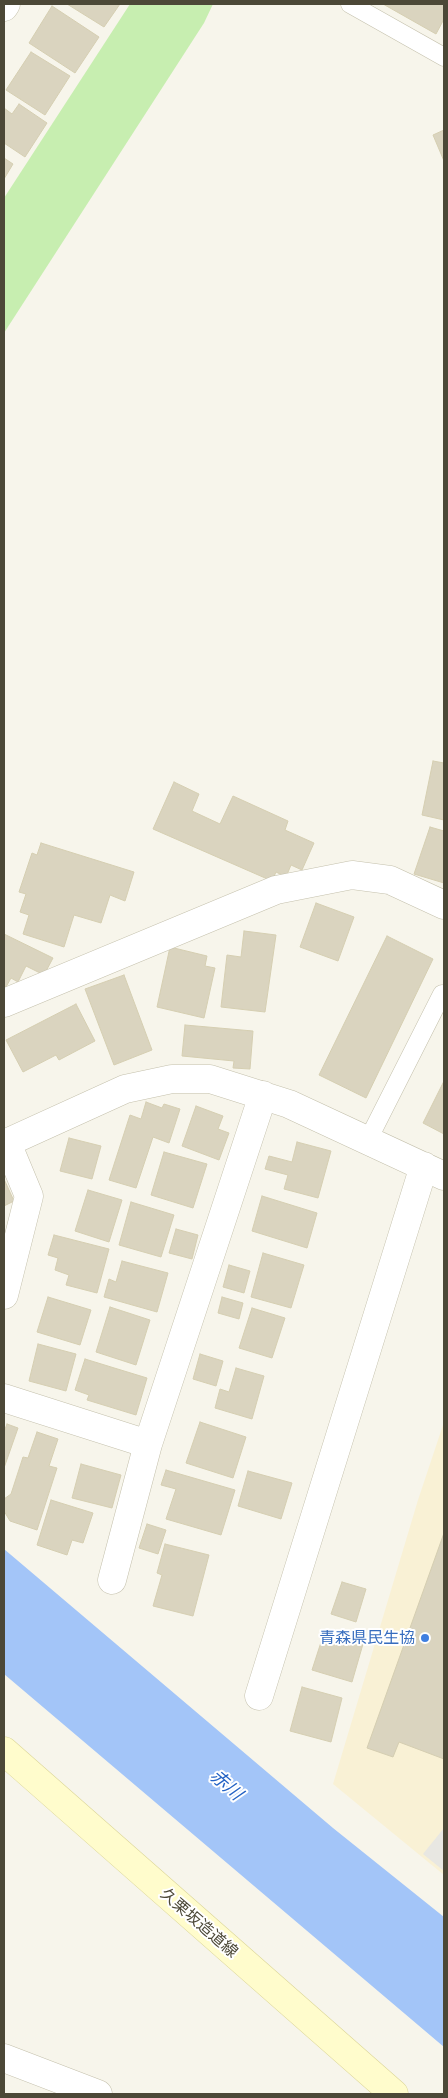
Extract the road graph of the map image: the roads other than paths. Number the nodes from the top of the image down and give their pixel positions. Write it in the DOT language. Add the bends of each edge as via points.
graph roads {
  1 [pos="6,4"];
  2 [pos="350,4"];
  3 [pos="4,7"];
  4 [pos="444,57"];
  5 [pos="444,905"];
  6 [pos="442,994"];
  7 [pos="4,1003"];
  8 [pos="262,1095"];
  9 [pos="368,1140"];
  10 [pos="5,1144"];
  11 [pos="434,1171"];
  12 [pos="4,1295"];
  13 [pos="4,1398"];
  14 [pos="148,1444"];
  15 [pos="112,1580"];
  16 [pos="259,1696"];
  17 [pos="4,1751"];
  18 [pos="4,2058"];
  19 [pos="98,2094"];
  20 [pos="394,2094"];
  1 -- 3 [label="street"];
  2 -- 4 [label="lane"];
  5 -- 7 [label="street" via="390,880 352,875 276,890"];
  6 -- 9 [label="lane"];
  8 -- 9 [label="street"];
  8 -- 10 [label="street" via="210,1079 149,1082 125,1089"];
  8 -- 14 [label="street"];
  9 -- 11 [label="street"];
  10 -- 12 [label="street" via="29,1196"];
  11 -- 16 [label="street"];
  13 -- 14 [label="street"];
  14 -- 15 [label="street"];
  17 -- 20 [label="main road, 久栗坂造道線"];
  18 -- 19 [label="street"];
}
